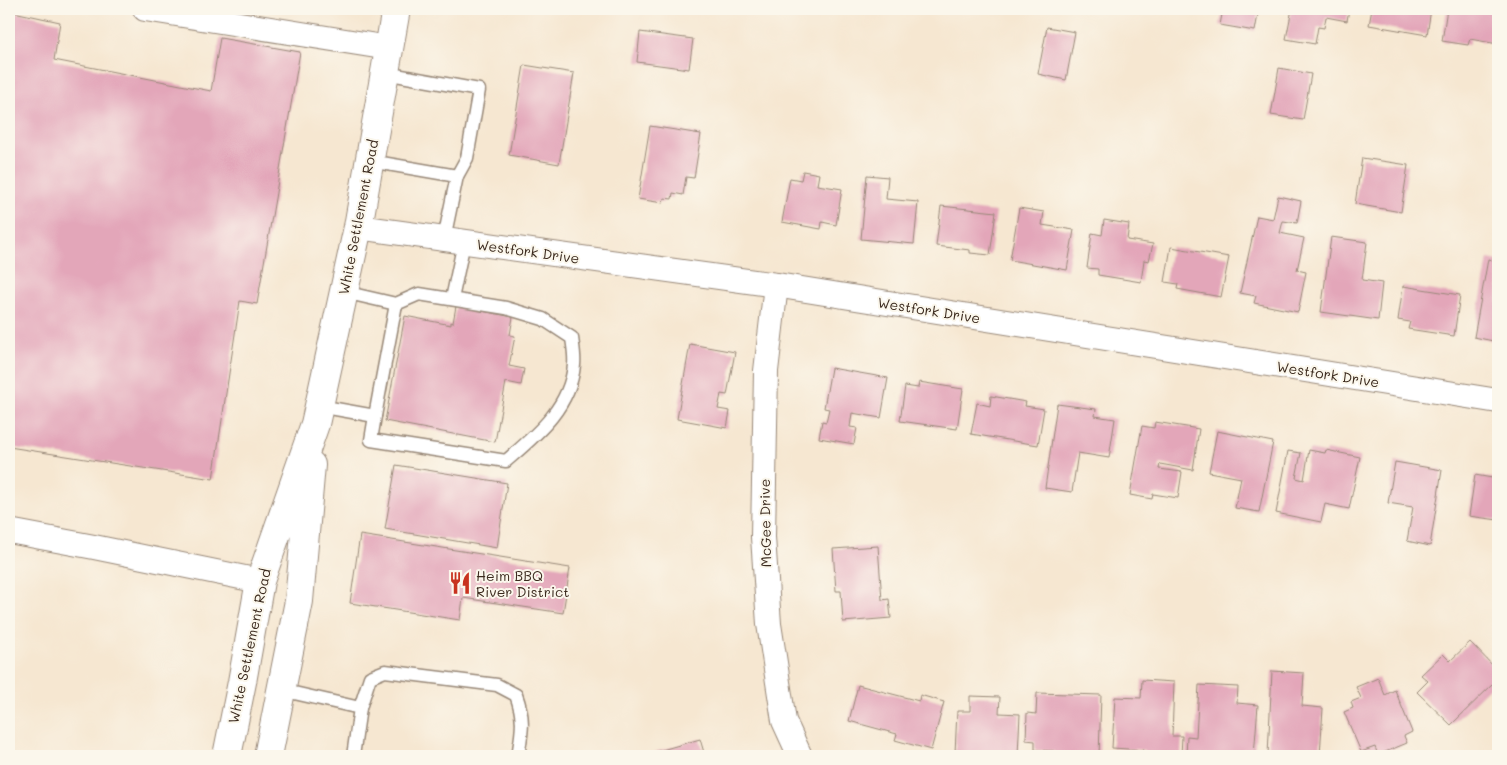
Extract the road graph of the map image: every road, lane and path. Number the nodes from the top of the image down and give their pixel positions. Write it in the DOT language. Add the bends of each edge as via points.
graph roads {
  1 [pos="145,9"];
  2 [pos="396,9"];
  3 [pos="387,60"];
  4 [pos="370,161"];
  5 [pos="457,176"];
  6 [pos="358,227"];
  7 [pos="454,240"];
  8 [pos="776,286"];
  9 [pos="344,292"];
  10 [pos="452,299"];
  11 [pos="396,304"];
  12 [pos="1498,401"];
  13 [pos="317,415"];
  14 [pos="374,416"];
  15 [pos="9,531"];
  16 [pos="260,581"];
  17 [pos="242,682"];
  18 [pos="281,690"];
  19 [pos="360,708"];
  20 [pos="227,756"];
  21 [pos="268,756"];
  22 [pos="353,756"];
  23 [pos="518,756"];
  24 [pos="800,756"];
  1 -- 3 [label="street"];
  2 -- 3 [label="main road, White Settlement Road"];
  3 -- 4 [label="main road, White Settlement Road"];
  3 -- 5 [label="lane" via="479,90 467,158"];
  4 -- 5 [label="lane"];
  4 -- 6 [label="main road, White Settlement Road"];
  5 -- 7 [label="lane"];
  6 -- 7 [label="street, Westfork Drive"];
  6 -- 9 [label="main road, White Settlement Road"];
  7 -- 8 [label="street, Westfork Drive"];
  7 -- 10 [label="lane"];
  8 -- 12 [label="street, Westfork Drive"];
  8 -- 24 [label="street, McGee Drive" via="766,371 763,537 769,624 784,721"];
  9 -- 11 [label="lane"];
  9 -- 13 [label="main road, White Settlement Road"];
  10 -- 11 [label="lane" via="419,294"];
  10 -- 14 [label="lane" via="506,308 544,319 572,338 574,364 567,394 541,431 506,461 371,440"];
  11 -- 14 [label="lane"];
  13 -- 14 [label="lane"];
  13 -- 16 [label="main road, White Settlement Road"];
  13 -- 18 [label="main road, White Settlement Road" via="298,601"];
  15 -- 16 [label="street"];
  16 -- 17 [label="main road, White Settlement Road"];
  17 -- 18 [label="main road"];
  17 -- 20 [label="main road, White Settlement Road"];
  18 -- 19 [label="lane"];
  18 -- 21 [label="main road, White Settlement Road"];
  19 -- 22 [label="lane"];
  19 -- 23 [label="lane" via="370,677 385,671 496,685 516,695 522,712"];
}
